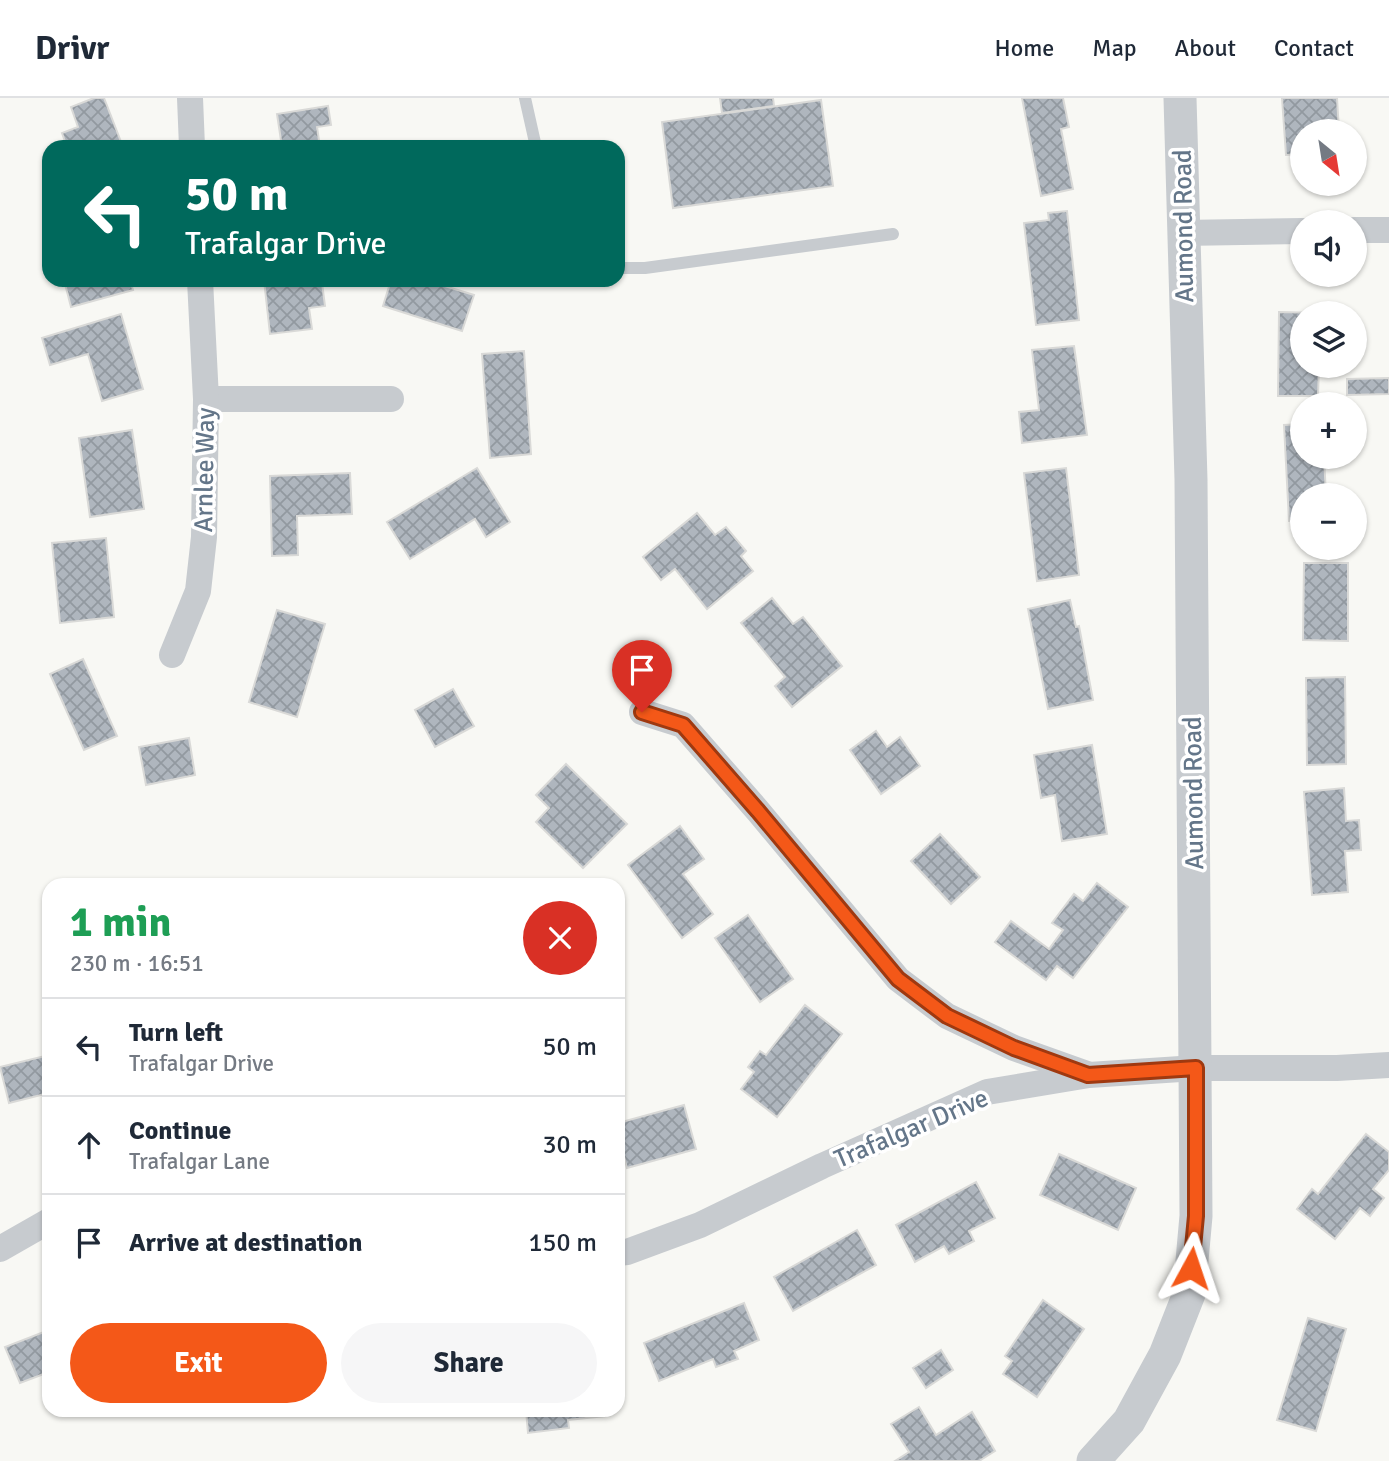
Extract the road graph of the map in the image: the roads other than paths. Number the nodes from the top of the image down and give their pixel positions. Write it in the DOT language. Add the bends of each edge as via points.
graph roads {
  1 [pos="190,98"];
  2 [pos="525,98"];
  3 [pos="1180,98"];
  4 [pos="192,140"];
  5 [pos="534,140"];
  6 [pos="1367,230"];
  7 [pos="1389,230"];
  8 [pos="1290,231"];
  9 [pos="893,233"];
  10 [pos="1182,233"];
  11 [pos="625,268"];
  12 [pos="200,287"];
  13 [pos="206,399"];
  14 [pos="391,399"];
  15 [pos="172,655"];
  16 [pos="642,712"];
  17 [pos="1389,1065"];
  18 [pos="1196,1068"];
  19 [pos="1088,1075"];
  20 [pos="42,1225"];
  21 [pos="0,1249"];
  22 [pos="625,1252"];
  23 [pos="1093,1461"];
  1 -- 4 [label="street"];
  2 -- 5 [label="lane"];
  3 -- 10 [label="street, Aumond Road"];
  6 -- 7 [label="street"];
  8 -- 10 [label="street"];
  9 -- 11 [label="lane"];
  10 -- 18 [label="street, Aumond Road" via="1191,480"];
  12 -- 13 [label="street, Arnlee Way"];
  13 -- 14 [label="street"];
  13 -- 15 [label="street, Arnlee Way" via="204,537 198,592"];
  16 -- 19 [label="street" via="683,725 898,979 947,1016 1014,1048"];
  17 -- 18 [label="street, Trafalgar Drive"];
  18 -- 19 [label="street, Trafalgar Drive"];
  18 -- 23 [label="street, Aumond Road" via="1196,1216 1189,1294 1166,1355 1129,1421"];
  19 -- 22 [label="street, Trafalgar Drive" via="987,1092 700,1225"];
  20 -- 21 [label="street"];
}
